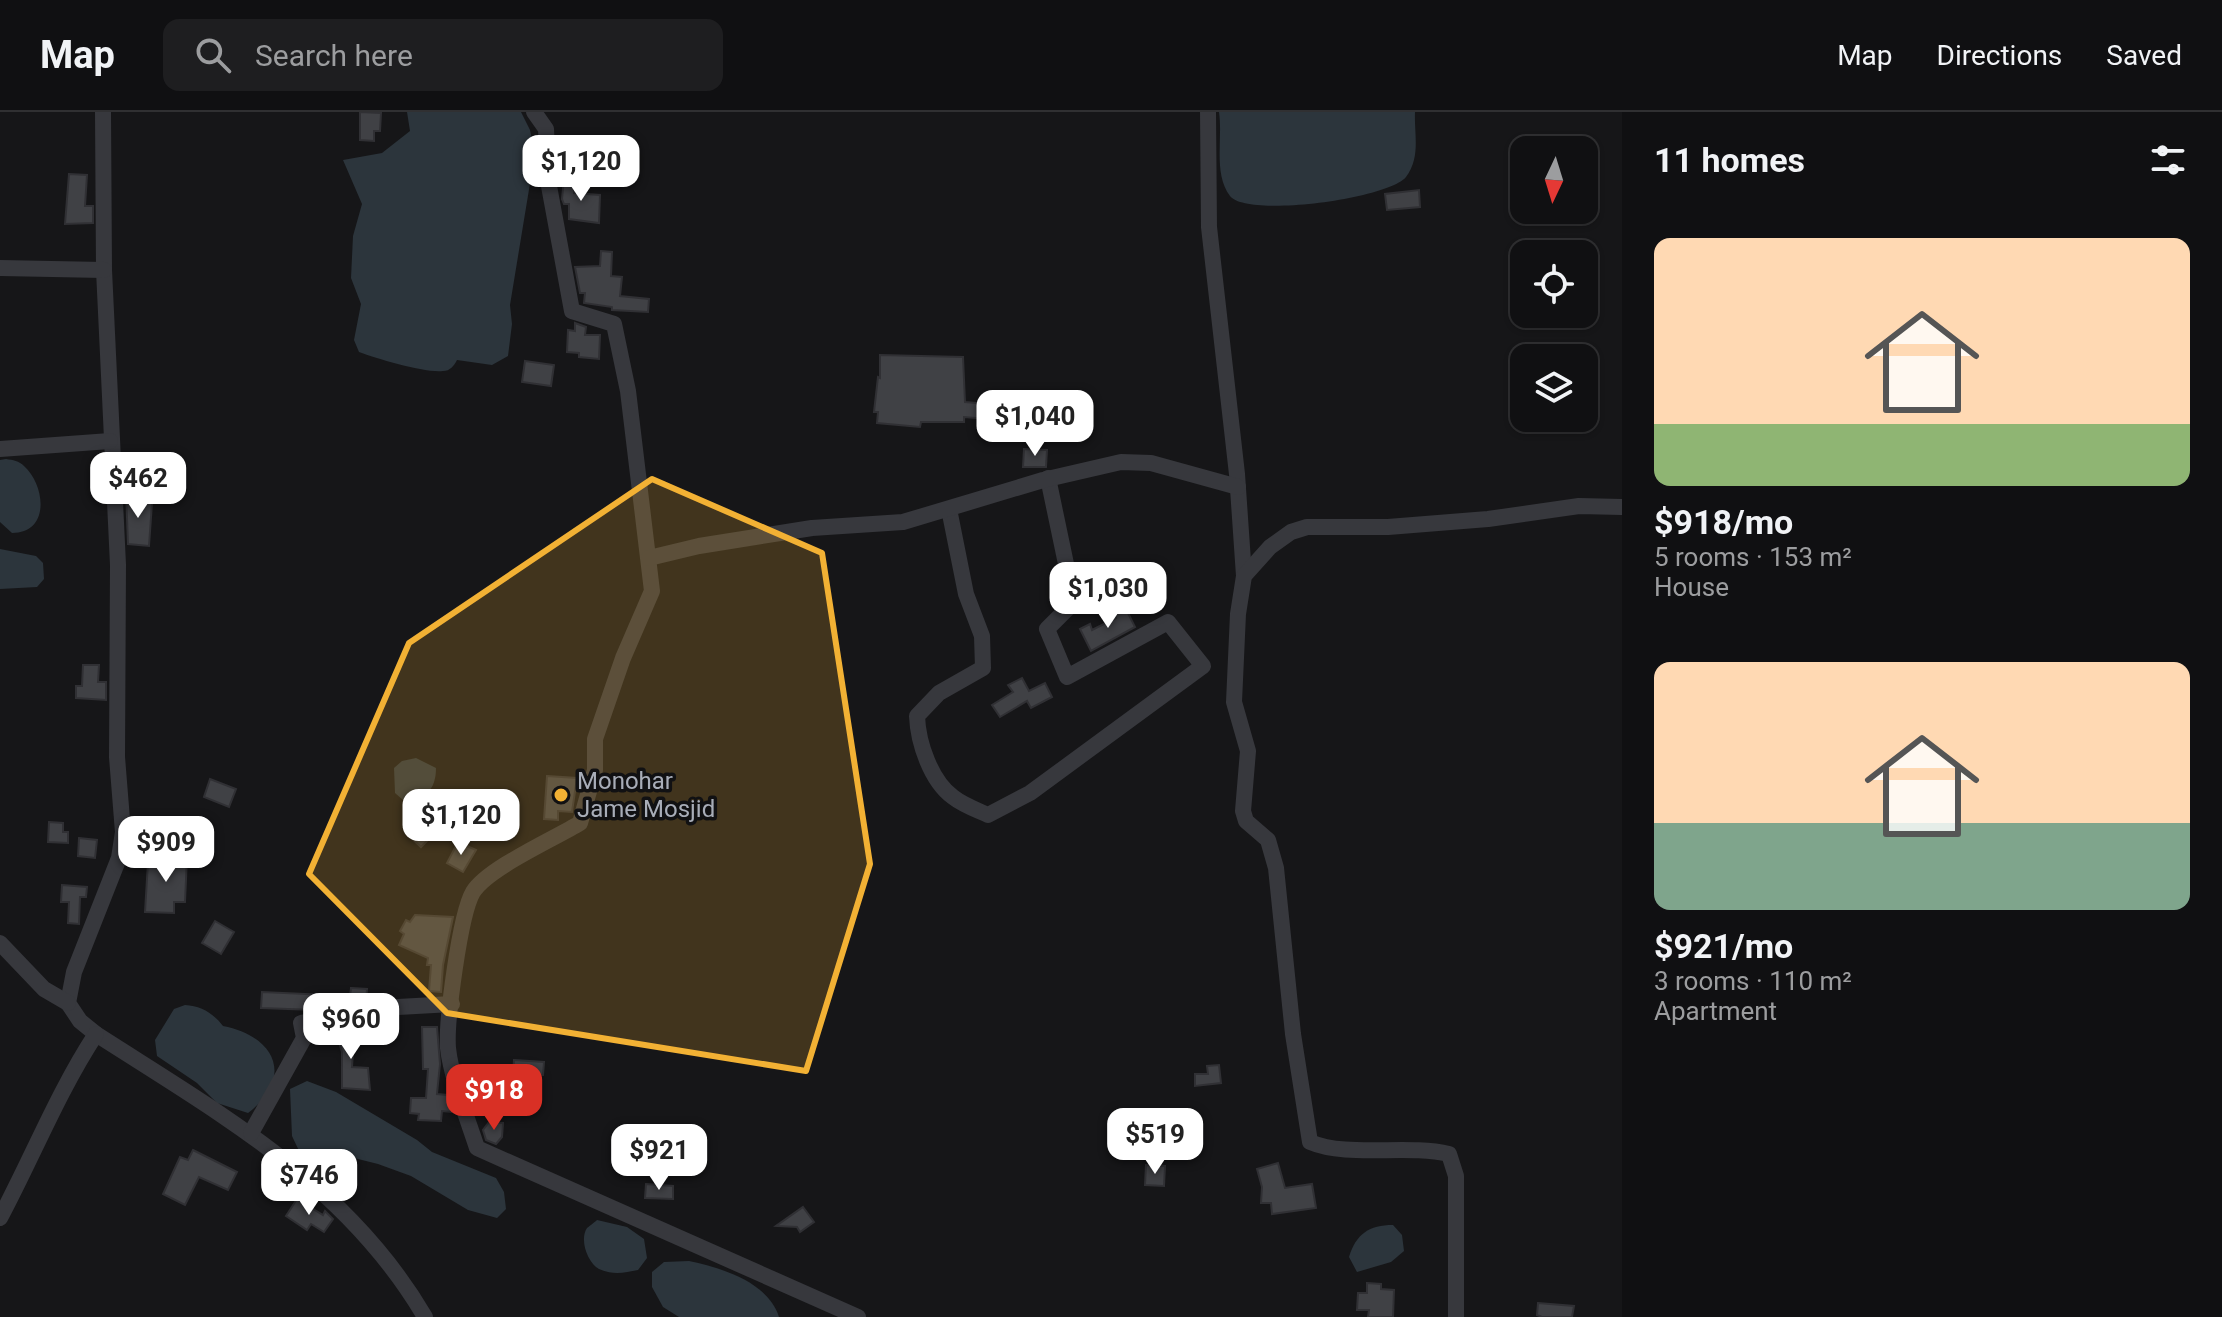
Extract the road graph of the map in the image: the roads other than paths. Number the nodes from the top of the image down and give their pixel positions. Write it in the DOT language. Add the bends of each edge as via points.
graph roads {
  1 [pos="103,112"];
  2 [pos="534,112"];
  3 [pos="1208,112"];
  4 [pos="0,268"];
  5 [pos="104,270"];
  6 [pos="110,441"];
  7 [pos="0,449"];
  8 [pos="1048,478"];
  9 [pos="1238,487"];
  10 [pos="1622,507"];
  11 [pos="949,509"];
  12 [pos="649,558"];
  13 [pos="1244,576"];
  14 [pos="0,943"];
  15 [pos="68,1003"];
  16 [pos="452,1004"];
  17 [pos="96,1034"];
  18 [pos="251,1133"];
  19 [pos="0,1218"];
  20 [pos="425,1317"];
  21 [pos="858,1317"];
  22 [pos="1456,1317"];
  1 -- 5 [label="street"];
  2 -- 12 [label="street" via="546,129 549,186 572,311 614,324"];
  3 -- 9 [label="street" via="1209,227"];
  4 -- 5 [label="street"];
  5 -- 6 [label="street"];
  6 -- 7 [label="street"];
  6 -- 15 [label="street" via="123,832 119,858 74,972"];
  8 -- 9 [label="street" via="1121,462 1151,463"];
  8 -- 11 [label="street"];
  8 -- 11 [label="street" via="1074,602 1047,629 1067,677 1168,622 1203,666 1030,793 988,815 952,797 931,769 918,738 917,716 939,693 983,668 982,636 966,594"];
  9 -- 13 [label="street"];
  10 -- 13 [label="street" via="1579,506 1388,527 1307,527 1270,547"];
  11 -- 12 [label="street" via="903,522 812,528"];
  12 -- 16 [label="street" via="652,591 595,739 595,770 580,823 496,869 473,892 458,944"];
  13 -- 22 [label="street" via="1234,702 1248,751 1243,811 1246,821 1268,840 1276,868 1310,1142 1321,1147 1449,1154 1456,1176"];
  14 -- 15 [label="street" via="44,989"];
  15 -- 17 [label="street"];
  16 -- 18 [label="street" via="301,1023 304,1038"];
  16 -- 21 [label="street" via="448,1048 477,1148"];
  17 -- 18 [label="street"];
  17 -- 19 [label="street" via="69,1075"];
  18 -- 20 [label="street" via="371,1238"];
}
